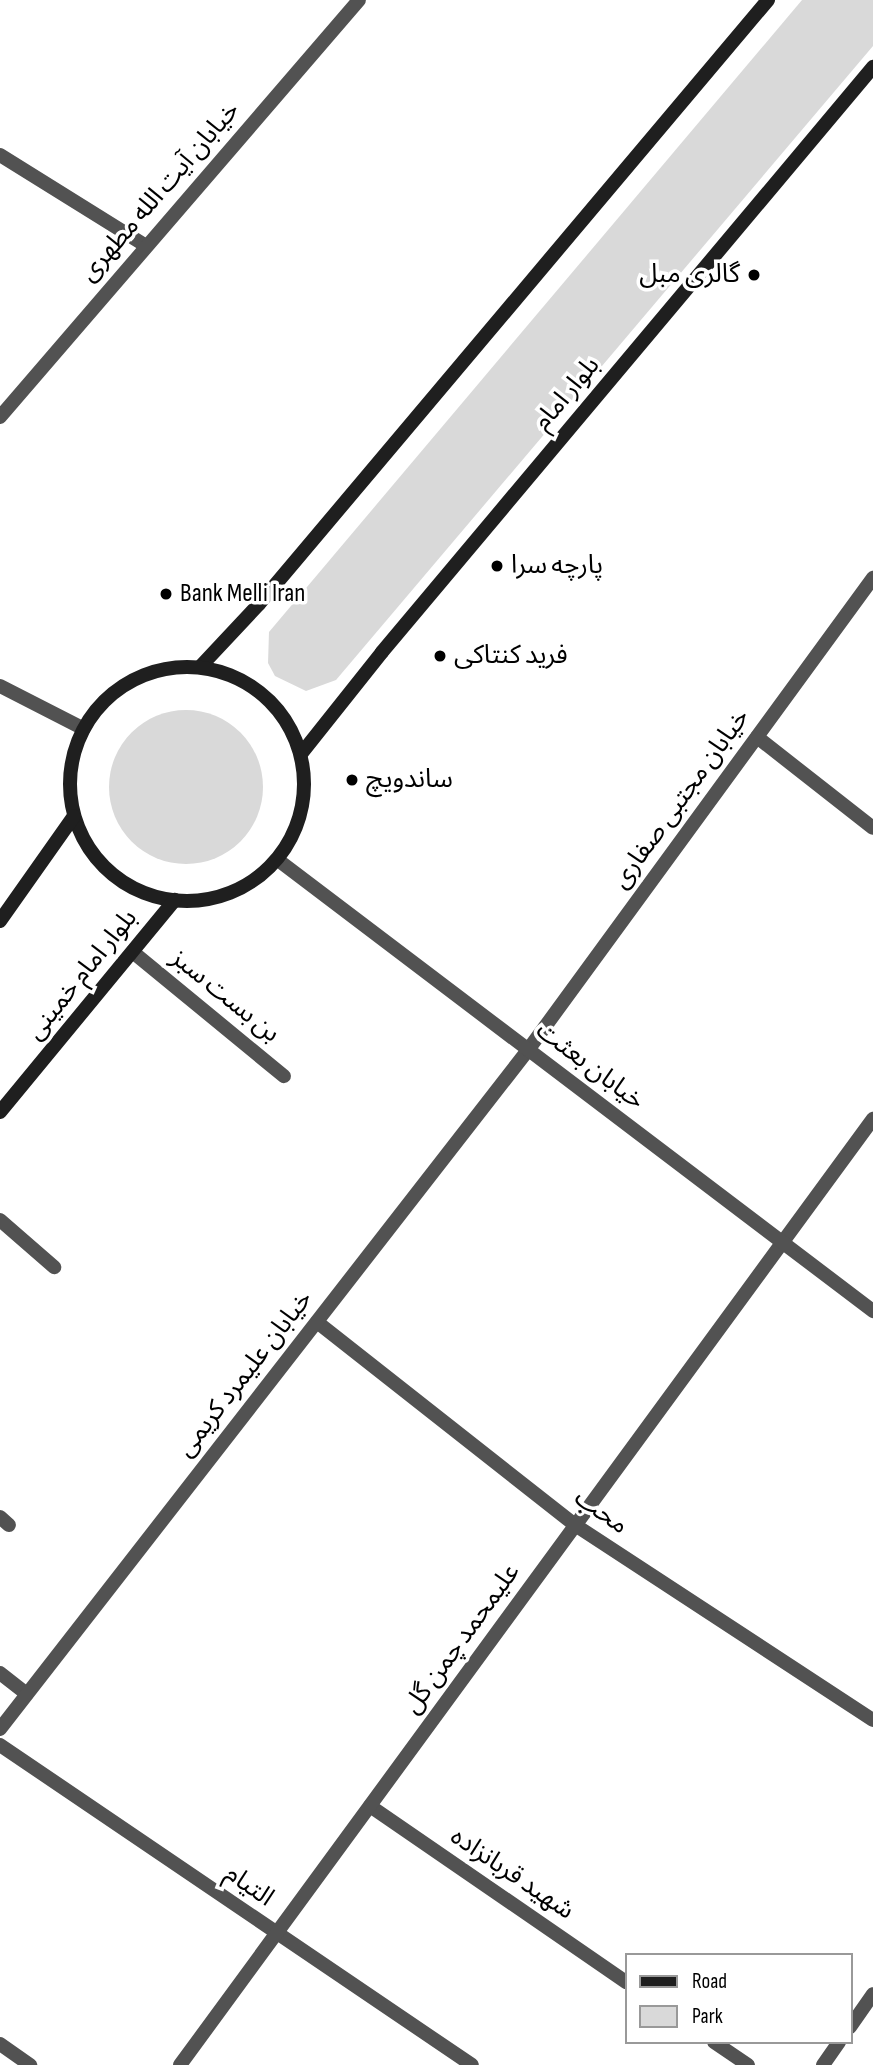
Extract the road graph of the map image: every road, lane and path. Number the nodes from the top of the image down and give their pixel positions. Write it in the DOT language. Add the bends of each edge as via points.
graph roads {
  1 [pos="359,0"];
  2 [pos="768,0"];
  3 [pos="873,67"];
  4 [pos="0,155"];
  5 [pos="146,246"];
  6 [pos="0,417"];
  7 [pos="873,578"];
  8 [pos="200,667"];
  9 [pos="0,686"];
  10 [pos="84,729"];
  11 [pos="757,737"];
  12 [pos="301,754"];
  13 [pos="74,816"];
  14 [pos="873,828"];
  15 [pos="278,860"];
  16 [pos="175,900"];
  17 [pos="0,921"];
  18 [pos="134,953"];
  19 [pos="528,1050"];
  20 [pos="284,1076"];
  21 [pos="0,1112"];
  22 [pos="873,1119"];
  23 [pos="0,1220"];
  24 [pos="783,1242"];
  25 [pos="54,1266"];
  26 [pos="873,1311"];
  27 [pos="317,1322"];
  28 [pos="575,1525"];
  29 [pos="0,1673"];
  30 [pos="27,1694"];
  31 [pos="873,1720"];
  32 [pos="0,1729"];
  33 [pos="0,1745"];
  34 [pos="370,1806"];
  35 [pos="276,1935"];
  36 [pos="624,1981"];
  37 [pos="873,1994"];
  38 [pos="852,2024"];
  39 [pos="0,2044"];
  40 [pos="717,2044"];
  41 [pos="838,2044"];
  42 [pos="30,2065"];
  43 [pos="180,2065"];
  44 [pos="472,2065"];
  45 [pos="748,2065"];
  46 [pos="824,2065"];
  1 -- 5 [label="street, خیابان آیت الله مطهری"];
  2 -- 8 [label="main road" via="259,604"];
  3 -- 12 [label="main road, بلوار امام"];
  4 -- 5 [label="street"];
  5 -- 6 [label="street, خیابان آیت الله مطهری"];
  7 -- 11 [label="street, خیابان مجتبی صفاری"];
  8 -- 10 [label="main road" via="169,668 138,677 111,694"];
  8 -- 12 [label="main road" via="234,676 264,695 287,722"];
  9 -- 10 [label="street"];
  10 -- 13 [label="main road" via="69,780"];
  11 -- 14 [label="street"];
  11 -- 19 [label="street, خیابان مجتبی صفاری"];
  12 -- 15 [label="main road" via="305,791 296,828"];
  13 -- 16 [label="main road" via="88,848 111,874 141,892"];
  13 -- 17 [label="main road"];
  15 -- 16 [label="main road" via="249,884 213,899"];
  15 -- 19 [label="street, خیابان بعثت"];
  16 -- 18 [label="main road, بلوار امام خمینی"];
  18 -- 20 [label="street, بن بست سبز"];
  18 -- 21 [label="main road, بلوار امام خمینی"];
  19 -- 24 [label="street, خیابان بعثت"];
  19 -- 27 [label="street, خیابان علیمرد کریمی"];
  22 -- 24 [label="street, علیمحمد چمن گل"];
  23 -- 25 [label="street"];
  24 -- 26 [label="street, خیابان بعثت"];
  24 -- 28 [label="street, علیمحمد چمن گل"];
  27 -- 28 [label="street, محب"];
  27 -- 30 [label="street, خیابان علیمرد کریمی"];
  28 -- 31 [label="street, محب"];
  28 -- 34 [label="street, علیمحمد چمن گل"];
  29 -- 30 [label="street"];
  30 -- 32 [label="street, خیابان علیمرد کریمی"];
  33 -- 35 [label="street, التیام"];
  34 -- 35 [label="street, علیمحمد چمن گل"];
  34 -- 36 [label="street, شهید قربانزاده"];
  35 -- 43 [label="street, علیمحمد چمن گل"];
  35 -- 44 [label="street, التیام"];
  37 -- 38 [label="street"];
  39 -- 42 [label="street"];
  40 -- 45 [label="street"];
  41 -- 46 [label="street"];
}
